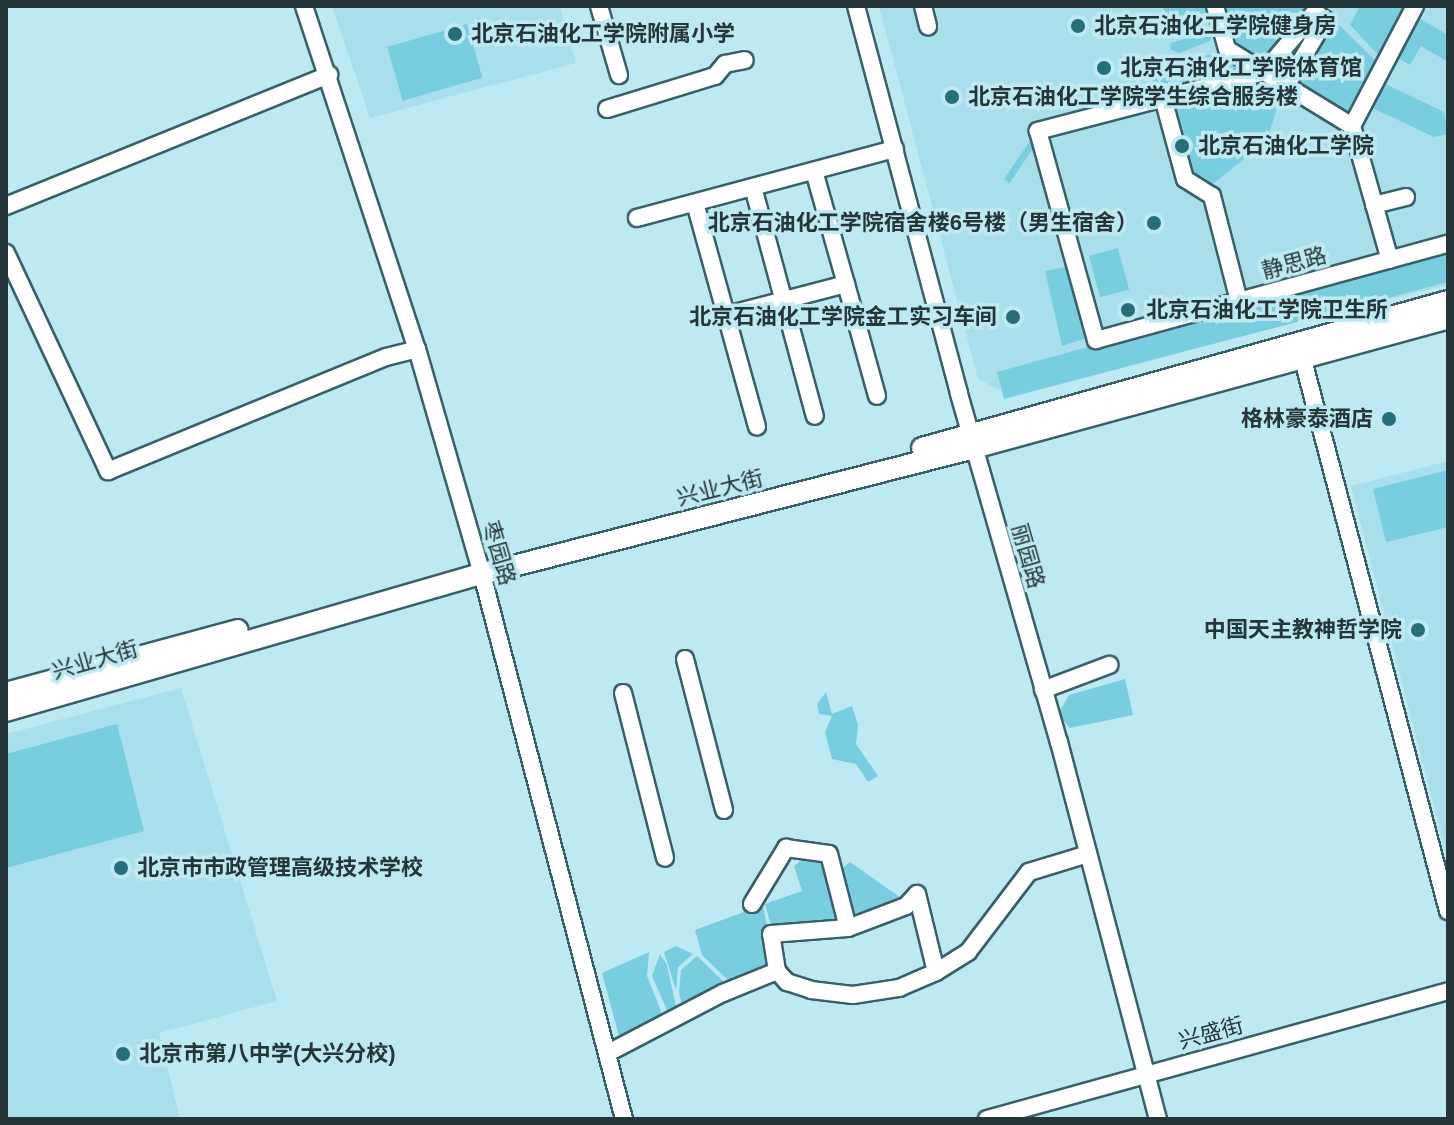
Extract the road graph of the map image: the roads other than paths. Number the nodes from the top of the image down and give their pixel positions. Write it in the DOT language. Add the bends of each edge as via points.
graph roads {
  1 [pos="304,6"];
  2 [pos="599,6"];
  3 [pos="856,6"];
  4 [pos="923,6"];
  5 [pos="1215,6"];
  6 [pos="1415,6"];
  7 [pos="1314,9"];
  8 [pos="928,26"];
  9 [pos="745,60"];
  10 [pos="1264,72"];
  11 [pos="329,75"];
  12 [pos="619,75"];
  13 [pos="1286,86"];
  14 [pos="1163,98"];
  15 [pos="607,109"];
  16 [pos="1352,126"];
  17 [pos="895,149"];
  18 [pos="814,171"];
  19 [pos="753,187"];
  20 [pos="1406,197"];
  21 [pos="695,203"];
  22 [pos="1374,205"];
  23 [pos="6,206"];
  24 [pos="637,218"];
  25 [pos="1448,244"];
  26 [pos="6,253"];
  27 [pos="1390,260"];
  28 [pos="846,284"];
  29 [pos="785,299"];
  30 [pos="1239,301"];
  31 [pos="1448,301"];
  32 [pos="727,315"];
  33 [pos="1448,318"];
  34 [pos="417,349"];
  35 [pos="1302,356"];
  36 [pos="877,396"];
  37 [pos="815,416"];
  38 [pos="757,427"];
  39 [pos="972,441"];
  40 [pos="480,567"];
  41 [pos="685,659"];
  42 [pos="1109,665"];
  43 [pos="1043,690"];
  44 [pos="6,693"];
  45 [pos="623,693"];
  46 [pos="6,711"];
  47 [pos="724,810"];
  48 [pos="1088,854"];
  49 [pos="665,858"];
  50 [pos="752,904"];
  51 [pos="1448,911"];
  52 [pos="848,928"];
  53 [pos="777,971"];
  54 [pos="936,972"];
  55 [pos="1448,991"];
  56 [pos="608,1053"];
  57 [pos="1145,1073"];
  58 [pos="624,1119"];
  59 [pos="987,1119"];
  60 [pos="1158,1119"];
  1 -- 11 [label="street, 枣园路"];
  2 -- 12 [label="street"];
  3 -- 17 [label="street, 丽园路"];
  4 -- 8 [label="street"];
  5 -- 10 [label="street" via="1227,49"];
  6 -- 16 [label="street"];
  7 -- 10 [label="street"];
  7 -- 13 [label="street" via="1325,20"];
  9 -- 15 [label="street" via="725,64 715,76"];
  10 -- 13 [label="street"];
  10 -- 14 [label="street"];
  11 -- 23 [label="street"];
  11 -- 34 [label="street, 枣园路"];
  13 -- 16 [label="street"];
  14 -- 30 [label="street" via="1185,179 1212,196"];
  14 -- 30 [label="street, 静思路" via="1038,131 1096,340"];
  16 -- 22 [label="street"];
  17 -- 18 [label="street"];
  17 -- 39 [label="street, 丽园路"];
  18 -- 19 [label="street"];
  18 -- 28 [label="street"];
  19 -- 21 [label="street"];
  19 -- 29 [label="street"];
  20 -- 22 [label="street"];
  21 -- 24 [label="street"];
  21 -- 32 [label="street"];
  22 -- 27 [label="street"];
  25 -- 27 [label="street, 静思路"];
  26 -- 34 [label="street" via="108,471"];
  27 -- 30 [label="street, 静思路"];
  28 -- 29 [label="street"];
  28 -- 36 [label="street"];
  29 -- 32 [label="street"];
  29 -- 37 [label="street"];
  31 -- 39 [label="main road, 兴业大街"];
  32 -- 38 [label="street"];
  33 -- 35 [label="main road, 兴业大街"];
  34 -- 40 [label="street, 枣园路"];
  35 -- 39 [label="main road, 兴业大街"];
  35 -- 51 [label="street"];
  39 -- 40 [label="main road, 兴业大街"];
  39 -- 43 [label="street, 丽园路"];
  40 -- 44 [label="main road, 兴业大街"];
  40 -- 46 [label="main road, 兴业大街"];
  40 -- 56 [label="street, 枣园路"];
  41 -- 47 [label="street"];
  42 -- 43 [label="street"];
  43 -- 48 [label="street, 丽园路"];
  45 -- 49 [label="street"];
  48 -- 54 [label="street" via="1029,872 968,952"];
  48 -- 57 [label="street, 丽园路"];
  50 -- 52 [label="street" via="786,848 829,854"];
  52 -- 53 [label="street" via="771,934"];
  52 -- 54 [label="street" via="906,906 917,894"];
  53 -- 54 [label="street" via="787,982 811,990 853,995 899,988"];
  53 -- 56 [label="street"];
  55 -- 57 [label="street, 兴盛街"];
  56 -- 58 [label="street, 枣园路"];
  57 -- 59 [label="street, 兴盛街"];
  57 -- 60 [label="street, 丽园路"];
}
